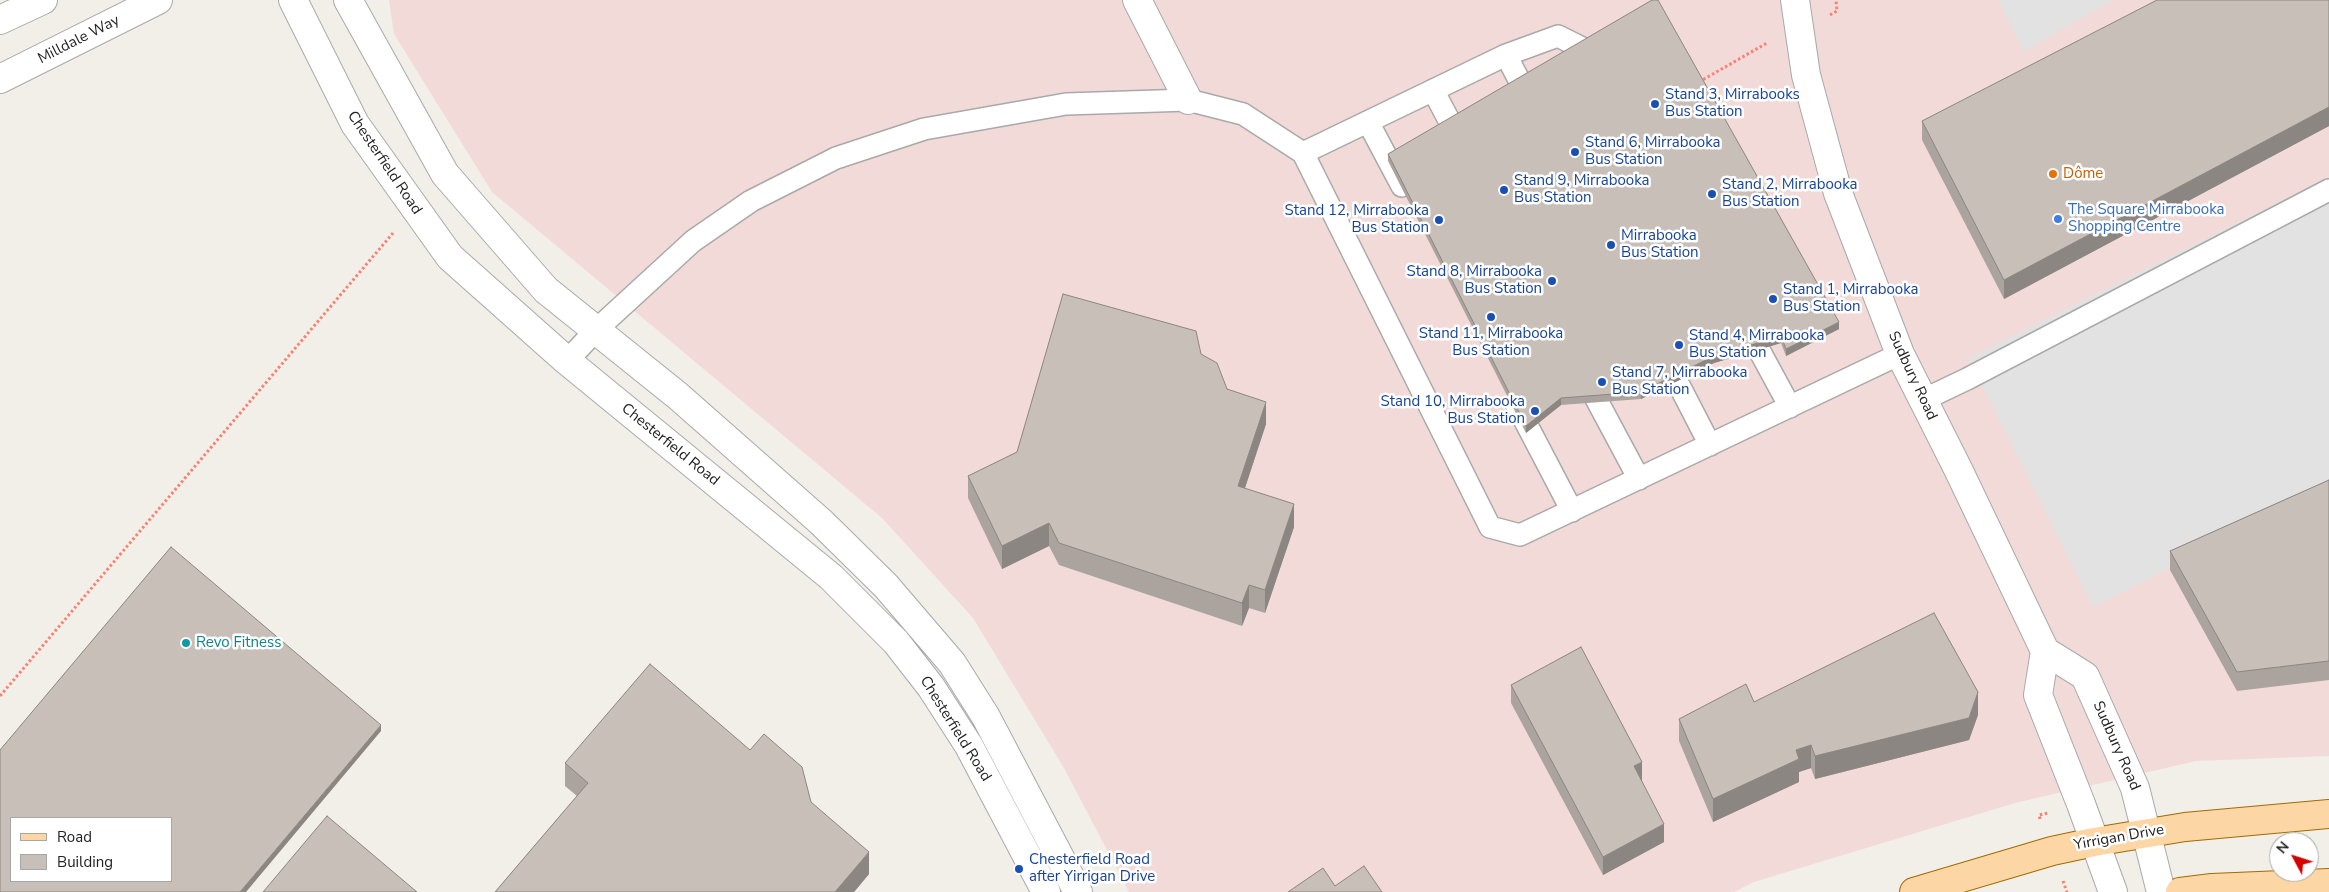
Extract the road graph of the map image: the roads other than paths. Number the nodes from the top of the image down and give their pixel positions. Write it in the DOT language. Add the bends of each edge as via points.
graph roads {
  1 [pos="43,0"];
  2 [pos="158,0"];
  3 [pos="293,0"];
  4 [pos="348,0"];
  5 [pos="1136,0"];
  6 [pos="1795,0"];
  7 [pos="0,20"];
  8 [pos="1506,54"];
  9 [pos="1610,75"];
  10 [pos="0,79"];
  11 [pos="1433,90"];
  12 [pos="1188,100"];
  13 [pos="1368,122"];
  14 [pos="1542,122"];
  15 [pos="1303,153"];
  16 [pos="1470,160"];
  17 [pos="2329,190"];
  18 [pos="1410,203"];
  19 [pos="1738,311"];
  20 [pos="596,330"];
  21 [pos="1655,340"];
  22 [pos="1900,354"];
  23 [pos="1575,358"];
  24 [pos="567,361"];
  25 [pos="1507,388"];
  26 [pos="1923,400"];
  27 [pos="1790,407"];
  28 [pos="1710,445"];
  29 [pos="1638,479"];
  30 [pos="1572,511"];
  31 [pos="2045,651"];
  32 [pos="2329,814"];
  33 [pos="2148,833"];
  34 [pos="2094,842"];
  35 [pos="2329,883"];
  36 [pos="1046,892"];
  37 [pos="1078,892"];
  38 [pos="1914,892"];
  39 [pos="2112,892"];
  40 [pos="2161,892"];
  41 [pos="2180,892"];
  1 -- 7 [label="street"];
  2 -- 10 [label="street, Milldale Way"];
  3 -- 24 [label="street, Chesterfield Road" via="355,124 450,257"];
  4 -- 20 [label="street, Chesterfield Road" via="445,174 546,290"];
  5 -- 12 [label="street"];
  6 -- 22 [label="street, Sudbury Road" via="1806,75 1838,193"];
  8 -- 9 [label="lane" via="1558,36 1600,56"];
  8 -- 11 [label="lane"];
  8 -- 14 [label="lane"];
  11 -- 13 [label="lane"];
  11 -- 16 [label="lane"];
  12 -- 15 [label="lane" via="1244,114"];
  12 -- 20 [label="lane" via="1066,104 924,129 836,158 751,202 693,241"];
  13 -- 15 [label="lane"];
  13 -- 18 [label="lane"];
  15 -- 30 [label="lane" via="1490,527 1520,535"];
  17 -- 26 [label="lane"];
  19 -- 27 [label="lane"];
  20 -- 24 [label="lane"];
  20 -- 37 [label="street, Chesterfield Road" via="678,396 821,522 886,586 952,663 986,717"];
  21 -- 28 [label="lane"];
  22 -- 26 [label="street, Sudbury Road"];
  22 -- 27 [label="lane"];
  23 -- 29 [label="lane"];
  24 -- 36 [label="street, Chesterfield Road" via="831,577 896,642 931,687 969,746"];
  25 -- 30 [label="lane"];
  26 -- 31 [label="street, Sudbury Road"];
  27 -- 28 [label="lane"];
  28 -- 29 [label="lane"];
  29 -- 30 [label="lane"];
  31 -- 33 [label="street, Sudbury Road" via="2085,676 2132,777"];
  31 -- 34 [label="street" via="2038,695"];
  32 -- 33 [label="main road, Yirrigan Drive"];
  33 -- 34 [label="main road, Yirrigan Drive"];
  33 -- 40 [label="street, Sudbury Road"];
  34 -- 38 [label="main road, Yirrigan Drive" via="2052,851"];
  34 -- 39 [label="street"];
  35 -- 41 [label="main road"];
}
